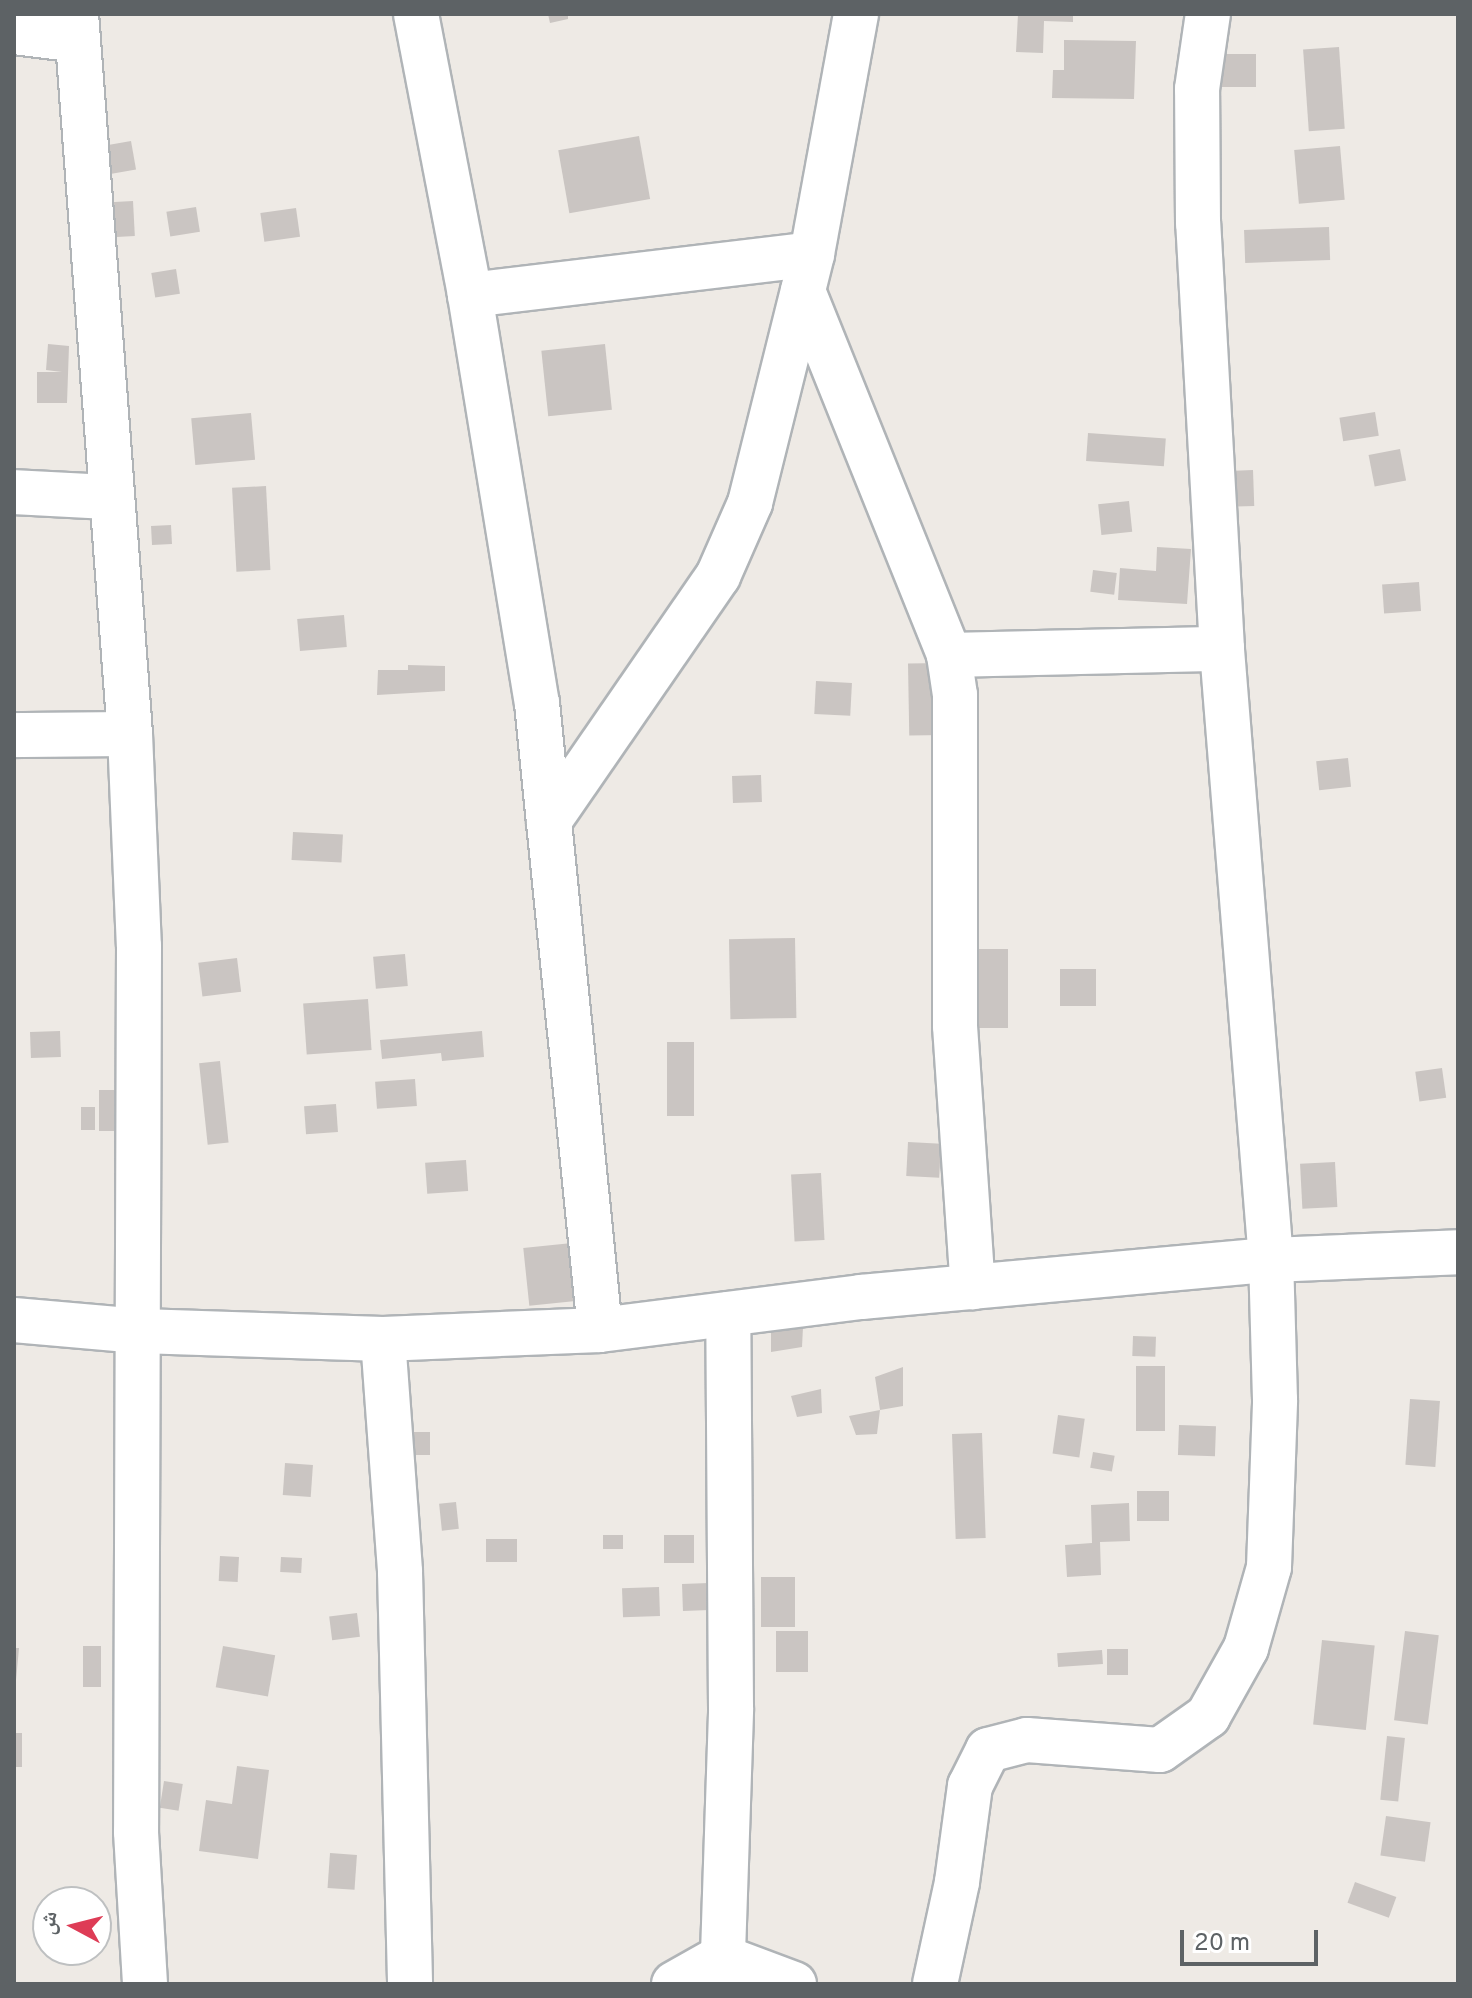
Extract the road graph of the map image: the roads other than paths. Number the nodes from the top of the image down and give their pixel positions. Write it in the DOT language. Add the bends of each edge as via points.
graph roads {
  1 [pos="416,14"];
  2 [pos="856,14"];
  3 [pos="1208,14"];
  4 [pos="77,27"];
  5 [pos="14,32"];
  6 [pos="808,272"];
  7 [pos="470,295"];
  8 [pos="14,492"];
  9 [pos="110,497"];
  10 [pos="1222,649"];
  11 [pos="949,655"];
  12 [pos="130,734"];
  13 [pos="14,735"];
  14 [pos="549,821"];
  15 [pos="1458,1252"];
  16 [pos="1271,1260"];
  17 [pos="973,1287"];
  18 [pos="728,1314"];
  19 [pos="14,1320"];
  20 [pos="600,1330"];
  21 [pos="140,1331"];
  22 [pos="383,1339"];
  23 [pos="722,1970"];
  24 [pos="145,1984"];
  25 [pos="410,1984"];
  26 [pos="674,1984"];
  27 [pos="794,1984"];
  28 [pos="935,1984"];
  1 -- 7 [label="street"];
  2 -- 6 [label="street"];
  3 -- 10 [label="street" via="1195,135"];
  4 -- 5 [label="street"];
  4 -- 9 [label="street"];
  6 -- 7 [label="street"];
  6 -- 11 [label="street"];
  6 -- 14 [label="street" via="750,503 718,576"];
  7 -- 14 [label="street" via="537,703"];
  8 -- 9 [label="street"];
  9 -- 12 [label="street"];
  10 -- 11 [label="street"];
  10 -- 16 [label="street"];
  11 -- 17 [label="street" via="955,695 955,1026"];
  12 -- 13 [label="street"];
  12 -- 21 [label="street" via="139,946"];
  14 -- 20 [label="street"];
  15 -- 16 [label="street"];
  16 -- 17 [label="street"];
  16 -- 28 [label="street" via="1275,1400 1269,1567 1246,1648 1208,1716 1160,1750 1027,1740 988,1750 970,1786"];
  17 -- 18 [label="street"];
  18 -- 20 [label="street"];
  18 -- 23 [label="street" via="731,1692"];
  19 -- 21 [label="street"];
  20 -- 22 [label="street"];
  21 -- 22 [label="street"];
  21 -- 24 [label="street" via="136,1832"];
  22 -- 25 [label="street" via="400,1572"];
  23 -- 26 [label="street"];
  23 -- 27 [label="street"];
}
